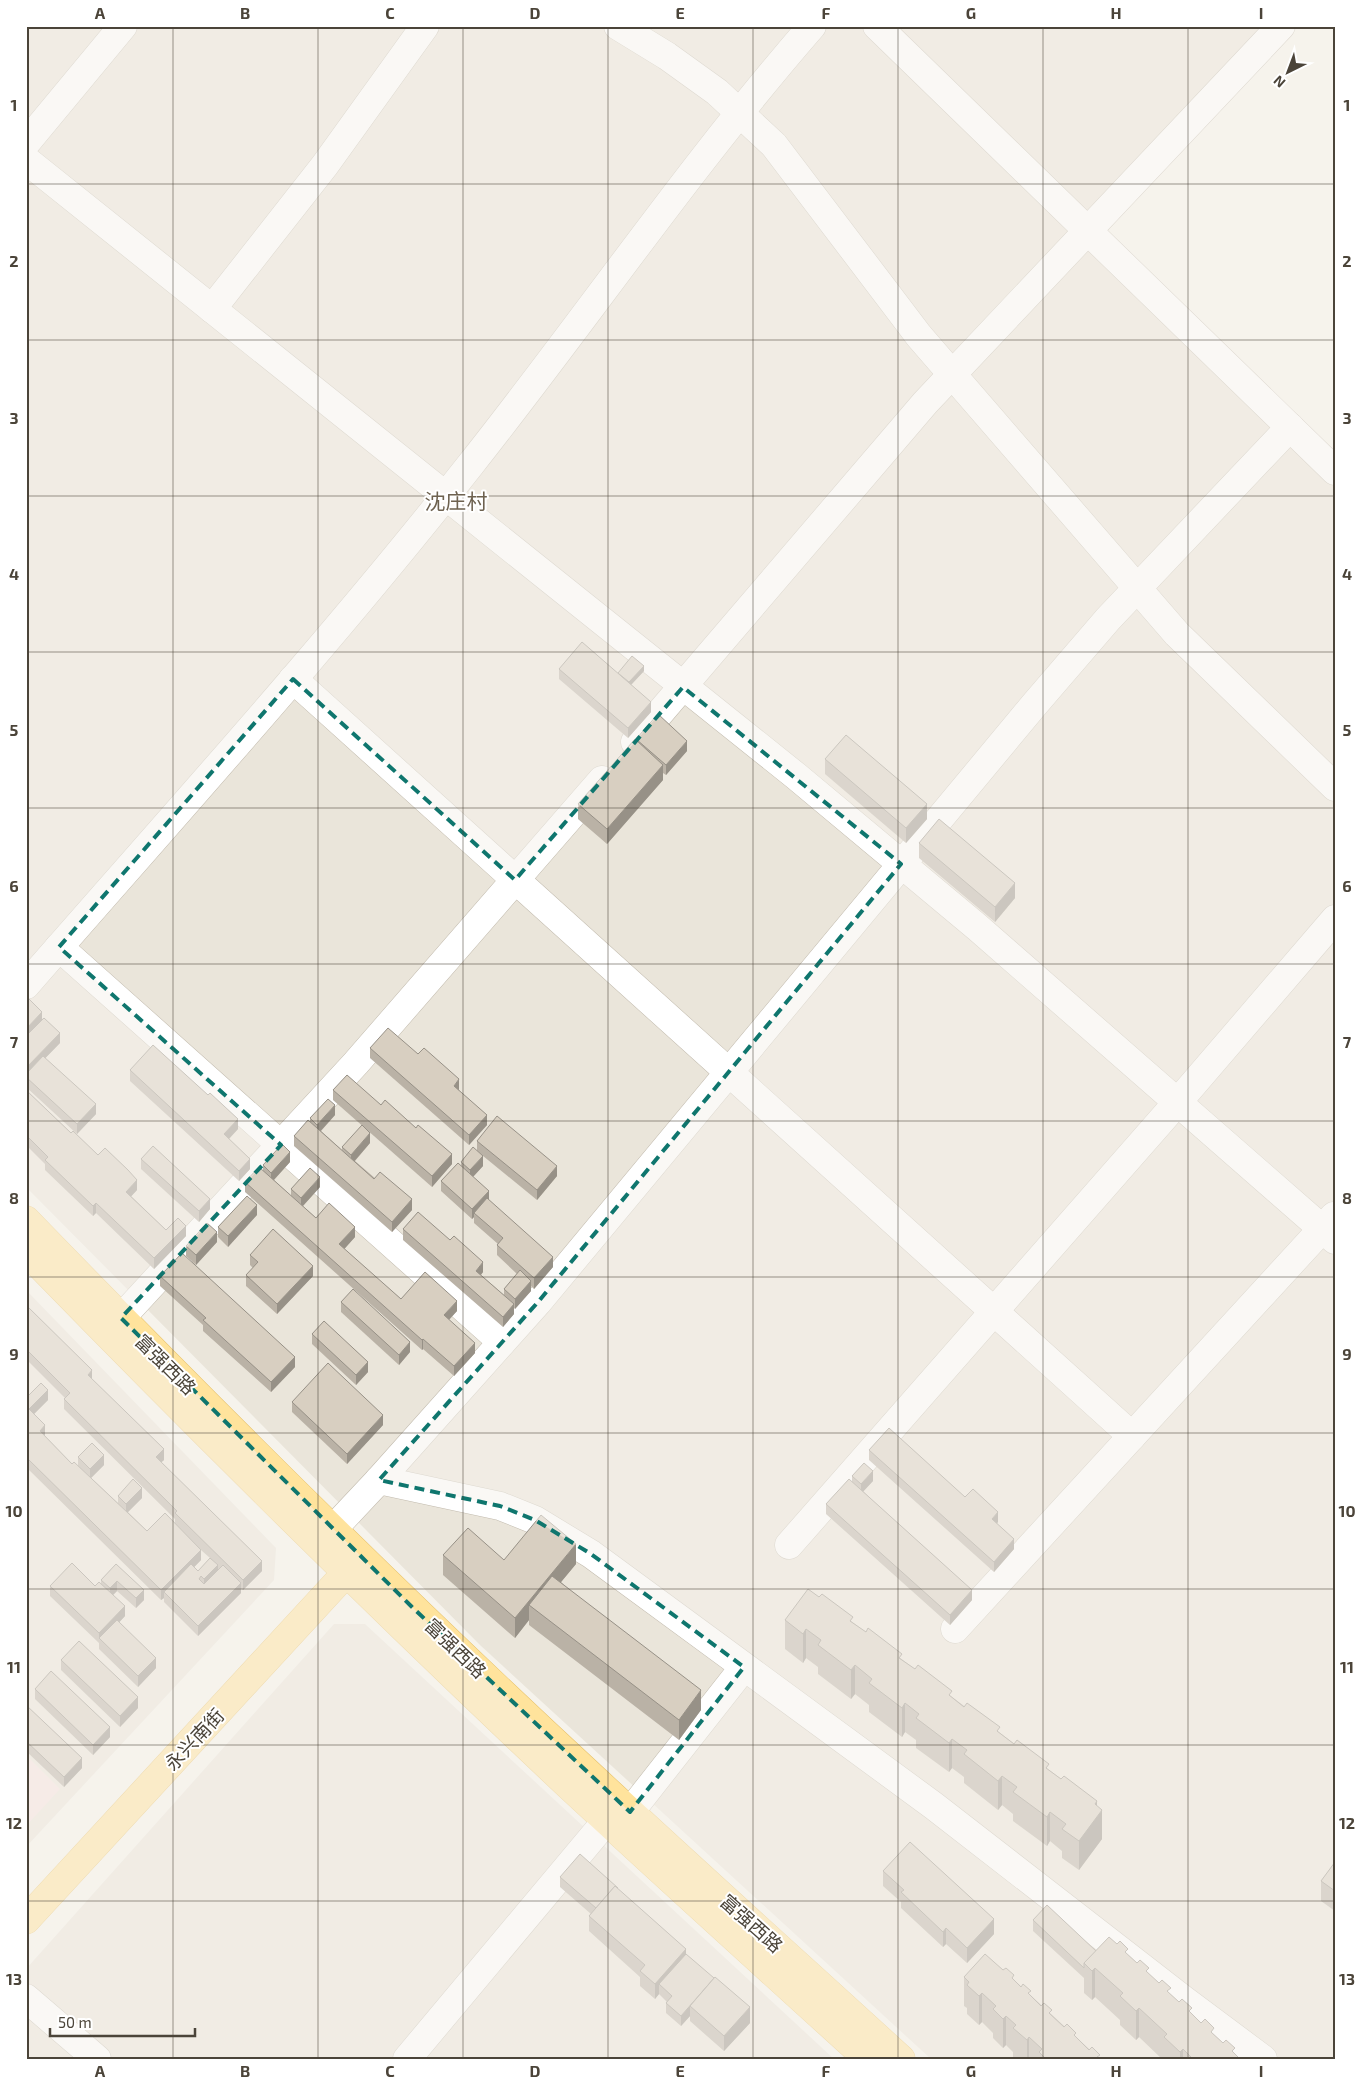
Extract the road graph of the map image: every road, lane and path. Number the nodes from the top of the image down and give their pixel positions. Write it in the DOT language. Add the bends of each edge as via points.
graph roads {
  1 [pos="124,26"];
  2 [pos="425,26"];
  3 [pos="618,26"];
  4 [pos="812,26"];
  5 [pos="877,26"];
  6 [pos="1281,26"];
  7 [pos="740,114"];
  8 [pos="26,143"];
  9 [pos="26,160"];
  10 [pos="1088,231"];
  11 [pos="212,309"];
  12 [pos="952,374"];
  13 [pos="1290,427"];
  14 [pos="1335,471"];
  15 [pos="445,496"];
  16 [pos="1138,588"];
  17 [pos="293,679"];
  18 [pos="683,686"];
  19 [pos="1335,787"];
  20 [pos="902,864"];
  21 [pos="516,880"];
  22 [pos="1335,919"];
  23 [pos="59,947"];
  24 [pos="26,985"];
  25 [pos="729,1072"];
  26 [pos="1178,1102"];
  27 [pos="281,1145"];
  28 [pos="26,1220"];
  29 [pos="1330,1228"];
  30 [pos="26,1251"];
  31 [pos="994,1312"];
  32 [pos="121,1318"];
  33 [pos="502,1342"];
  34 [pos="1132,1436"];
  35 [pos="379,1480"];
  36 [pos="789,1545"];
  37 [pos="345,1552"];
  38 [pos="955,1629"];
  39 [pos="744,1667"];
  40 [pos="618,1816"];
  41 [pos="26,1894"];
  42 [pos="26,1920"];
  43 [pos="26,1998"];
  44 [pos="97,2059"];
  45 [pos="407,2059"];
  46 [pos="868,2059"];
  47 [pos="901,2059"];
  48 [pos="1263,2059"];
  1 -- 8 [label="street"];
  2 -- 11 [label="street" via="324,165"];
  3 -- 7 [label="street" via="717,92"];
  4 -- 7 [label="street"];
  5 -- 10 [label="street"];
  6 -- 10 [label="street"];
  7 -- 12 [label="street" via="774,145 919,336"];
  7 -- 15 [label="street"];
  9 -- 11 [label="street"];
  10 -- 12 [label="street"];
  10 -- 13 [label="street"];
  11 -- 15 [label="street"];
  12 -- 16 [label="street"];
  12 -- 18 [label="street"];
  13 -- 14 [label="street"];
  13 -- 16 [label="street"];
  15 -- 17 [label="street"];
  15 -- 18 [label="street"];
  16 -- 19 [label="street" via="1177,634"];
  16 -- 20 [label="street" via="1034,705"];
  17 -- 21 [label="street"];
  17 -- 23 [label="street"];
  18 -- 20 [label="street"];
  18 -- 21 [label="street"];
  20 -- 25 [label="street"];
  20 -- 26 [label="street"];
  21 -- 25 [label="street"];
  21 -- 27 [label="street"];
  22 -- 26 [label="street"];
  23 -- 24 [label="street"];
  23 -- 27 [label="street"];
  25 -- 31 [label="street"];
  25 -- 33 [label="street"];
  26 -- 29 [label="street"];
  26 -- 31 [label="street"];
  27 -- 32 [label="street"];
  27 -- 33 [label="street"];
  28 -- 32 [label="main road, 富强西路"];
  29 -- 34 [label="street"];
  30 -- 37 [label="main road, 富强西路" via="189,1418"];
  31 -- 34 [label="street"];
  31 -- 36 [label="street"];
  32 -- 37 [label="main road, 富强西路"];
  33 -- 35 [label="street"];
  34 -- 38 [label="street"];
  35 -- 37 [label="street"];
  35 -- 39 [label="street" via="500,1506 535,1520 591,1554"];
  37 -- 40 [label="main road, 富强西路"];
  37 -- 41 [label="main road, 永兴南街"];
  37 -- 42 [label="main road, 永兴南街"];
  39 -- 40 [label="street"];
  39 -- 48 [label="street" via="934,1806"];
  40 -- 45 [label="street"];
  40 -- 46 [label="main road, 富强西路"];
  40 -- 47 [label="main road, 富强西路"];
  43 -- 44 [label="street"];
}
